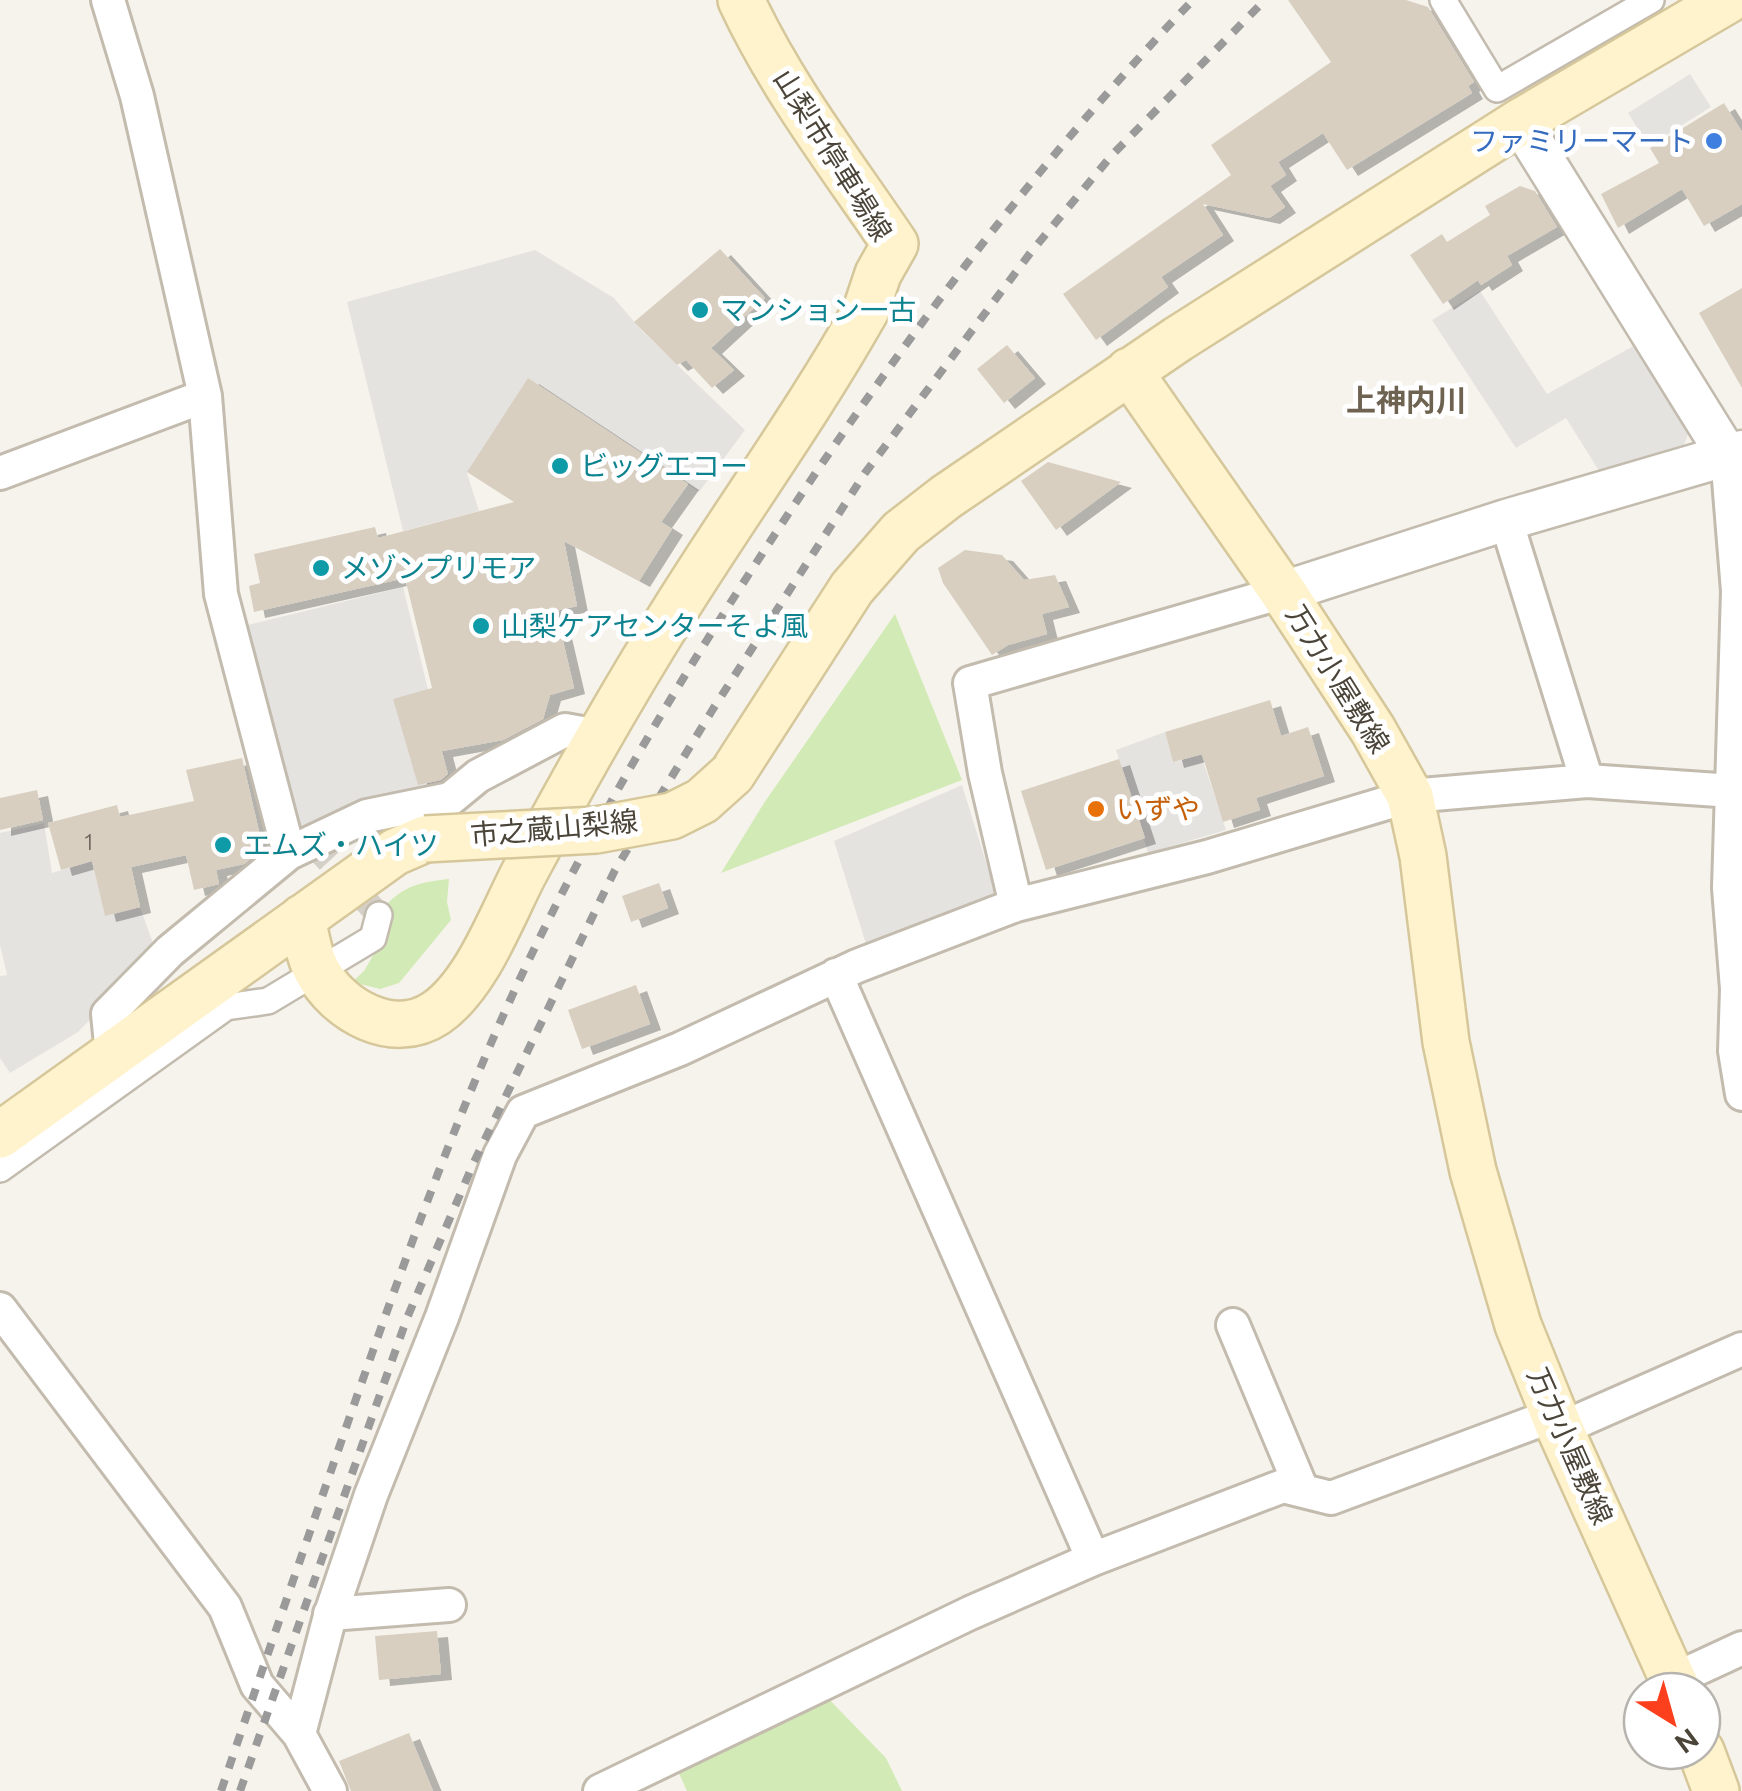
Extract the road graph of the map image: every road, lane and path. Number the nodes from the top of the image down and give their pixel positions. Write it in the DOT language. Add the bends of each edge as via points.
graph roads {
  1 [pos="108,0"];
  2 [pos="742,0"];
  3 [pos="1442,0"];
  4 [pos="1651,0"];
  5 [pos="1728,0"];
  6 [pos="1520,122"];
  7 [pos="1129,371"];
  8 [pos="205,396"];
  9 [pos="1734,453"];
  10 [pos="0,473"];
  11 [pos="1506,520"];
  12 [pos="1283,592"];
  13 [pos="598,736"];
  14 [pos="1587,781"];
  15 [pos="1734,791"];
  16 [pos="1410,796"];
  17 [pos="289,854"];
  18 [pos="1016,904"];
  19 [pos="378,916"];
  20 [pos="302,918"];
  21 [pos="318,973"];
  22 [pos="836,975"];
  23 [pos="112,1054"];
  24 [pos="1742,1094"];
  25 [pos="0,1135"];
  26 [pos="0,1169"];
  27 [pos="0,1309"];
  28 [pos="1234,1324"];
  29 [pos="1742,1350"];
  30 [pos="1556,1422"];
  31 [pos="1302,1490"];
  32 [pos="1093,1560"];
  33 [pos="449,1605"];
  34 [pos="330,1614"];
  35 [pos="1742,1648"];
  36 [pos="1669,1671"];
  37 [pos="1700,1671"];
  38 [pos="300,1734"];
  39 [pos="330,1791"];
  40 [pos="600,1791"];
  1 -- 8 [label="street" via="137,96"];
  2 -- 13 [label="main road, 山梨市停車場線" via="818,137 895,244 848,342"];
  3 -- 4 [label="street" via="1497,88"];
  5 -- 6 [label="main road"];
  6 -- 7 [label="main road"];
  6 -- 9 [label="street"];
  7 -- 12 [label="main road, 万力小屋敷線"];
  7 -- 20 [label="main road, 市之蔵山梨線, bridge" via="900,532 852,588 732,774 702,800 672,816 596,830 425,839 395,852"];
  8 -- 10 [label="street"];
  8 -- 17 [label="street" via="222,594"];
  9 -- 11 [label="street"];
  9 -- 15 [label="street"];
  11 -- 12 [label="street"];
  11 -- 14 [label="street"];
  12 -- 16 [label="main road, 万力小屋敷線"];
  12 -- 18 [label="street" via="970,683"];
  13 -- 17 [label="street" via="565,730 478,776 450,799 367,816"];
  13 -- 21 [label="main road, 山梨市停車場線" via="473,970 436,1013 396,1024 376,1021 344,1004"];
  14 -- 15 [label="street"];
  14 -- 16 [label="street"];
  15 -- 24 [label="street" via="1734,1052"];
  16 -- 18 [label="street"];
  16 -- 30 [label="main road, 万力小屋敷線" via="1446,1042 1473,1171 1518,1325"];
  17 -- 23 [label="street" via="170,951 108,1014"];
  18 -- 22 [label="street"];
  19 -- 21 [label="street" via="374,938"];
  20 -- 21 [label="main road, 山梨市停車場線"];
  20 -- 23 [label="main road, 市之蔵山梨線"];
  21 -- 26 [label="street" via="268,1000 226,1007"];
  22 -- 32 [label="street"];
  22 -- 34 [label="street" via="680,1049 523,1112 500,1155"];
  23 -- 25 [label="main road, 市之蔵山梨線"];
  27 -- 38 [label="street" via="225,1607 257,1685"];
  28 -- 31 [label="street"];
  29 -- 30 [label="street" via="1618,1406"];
  30 -- 31 [label="street" via="1331,1498"];
  30 -- 36 [label="main road, 万力小屋敷線"];
  31 -- 32 [label="street" via="1283,1486"];
  32 -- 40 [label="street"];
  33 -- 34 [label="street"];
  34 -- 38 [label="street"];
  35 -- 37 [label="street"];
  38 -- 39 [label="street"];
}
